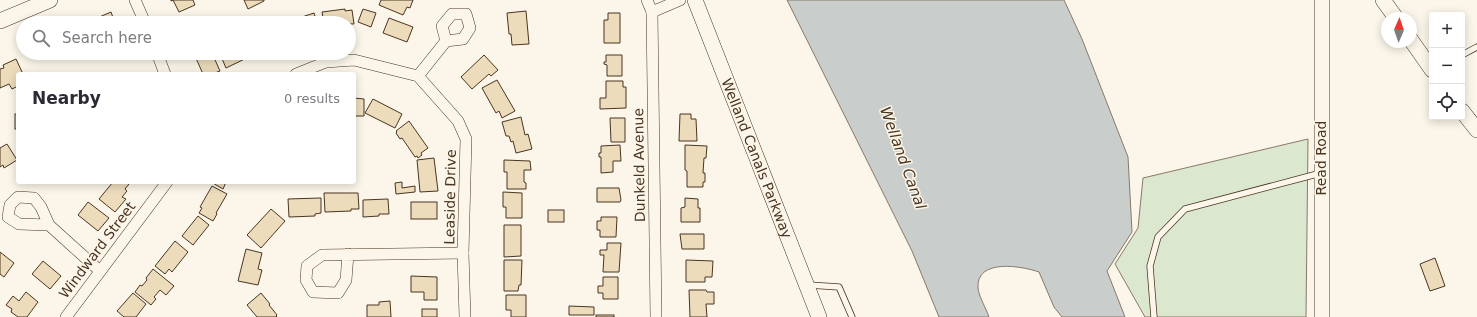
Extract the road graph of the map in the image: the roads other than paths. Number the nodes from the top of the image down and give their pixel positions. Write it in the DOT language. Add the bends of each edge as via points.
graph roads {
  1 [pos="50,0"];
  2 [pos="135,0"];
  3 [pos="647,0"];
  4 [pos="680,0"];
  5 [pos="695,0"];
  6 [pos="1322,0"];
  7 [pos="1383,0"];
  8 [pos="652,12"];
  9 [pos="1392,12"];
  10 [pos="142,16"];
  11 [pos="0,21"];
  12 [pos="446,41"];
  13 [pos="1477,47"];
  14 [pos="1417,48"];
  15 [pos="1465,53"];
  16 [pos="160,60"];
  17 [pos="354,60"];
  18 [pos="354,60"];
  19 [pos="1429,66"];
  20 [pos="164,72"];
  21 [pos="301,72"];
  22 [pos="418,76"];
  23 [pos="1465,115"];
  24 [pos="1477,130"];
  25 [pos="1321,173"];
  26 [pos="165,184"];
  27 [pos="49,225"];
  28 [pos="464,253"];
  29 [pos="348,254"];
  30 [pos="100,271"];
  31 [pos="807,285"];
  32 [pos="66,317"];
  33 [pos="465,317"];
  34 [pos="656,317"];
  35 [pos="819,317"];
  36 [pos="852,317"];
  37 [pos="1154,317"];
  38 [pos="1322,317"];
  1 -- 11 [label="street"];
  2 -- 10 [label="street"];
  3 -- 8 [label="street, Dunkeld Avenue"];
  4 -- 8 [label="street"];
  5 -- 31 [label="street, Welland Canals Parkway"];
  6 -- 25 [label="street, Read Road"];
  7 -- 9 [label="street"];
  8 -- 34 [label="street, Dunkeld Avenue"];
  12 -- 22 [label="street"];
  13 -- 15 [label="lane"];
  14 -- 19 [label="street"];
  16 -- 20 [label="street"];
  17 -- 21 [label="street" via="326,62"];
  18 -- 22 [label="street"];
  22 -- 28 [label="street, Leaside Drive" via="458,121 466,139"];
  23 -- 24 [label="street"];
  25 -- 37 [label="lane" via="1185,209 1158,237 1150,266"];
  25 -- 38 [label="street, Read Road"];
  26 -- 30 [label="street, Windward Street"];
  27 -- 30 [label="street"];
  28 -- 29 [label="street"];
  28 -- 33 [label="street, Leaside Drive"];
  29 -- 29 [label="street" via="322,254 307,266 306,280 313,292 338,293 346,280"];
  30 -- 32 [label="street, Windward Street"];
  31 -- 35 [label="street, Welland Canals Parkway"];
  31 -- 36 [label="lane" via="839,287"];
}
